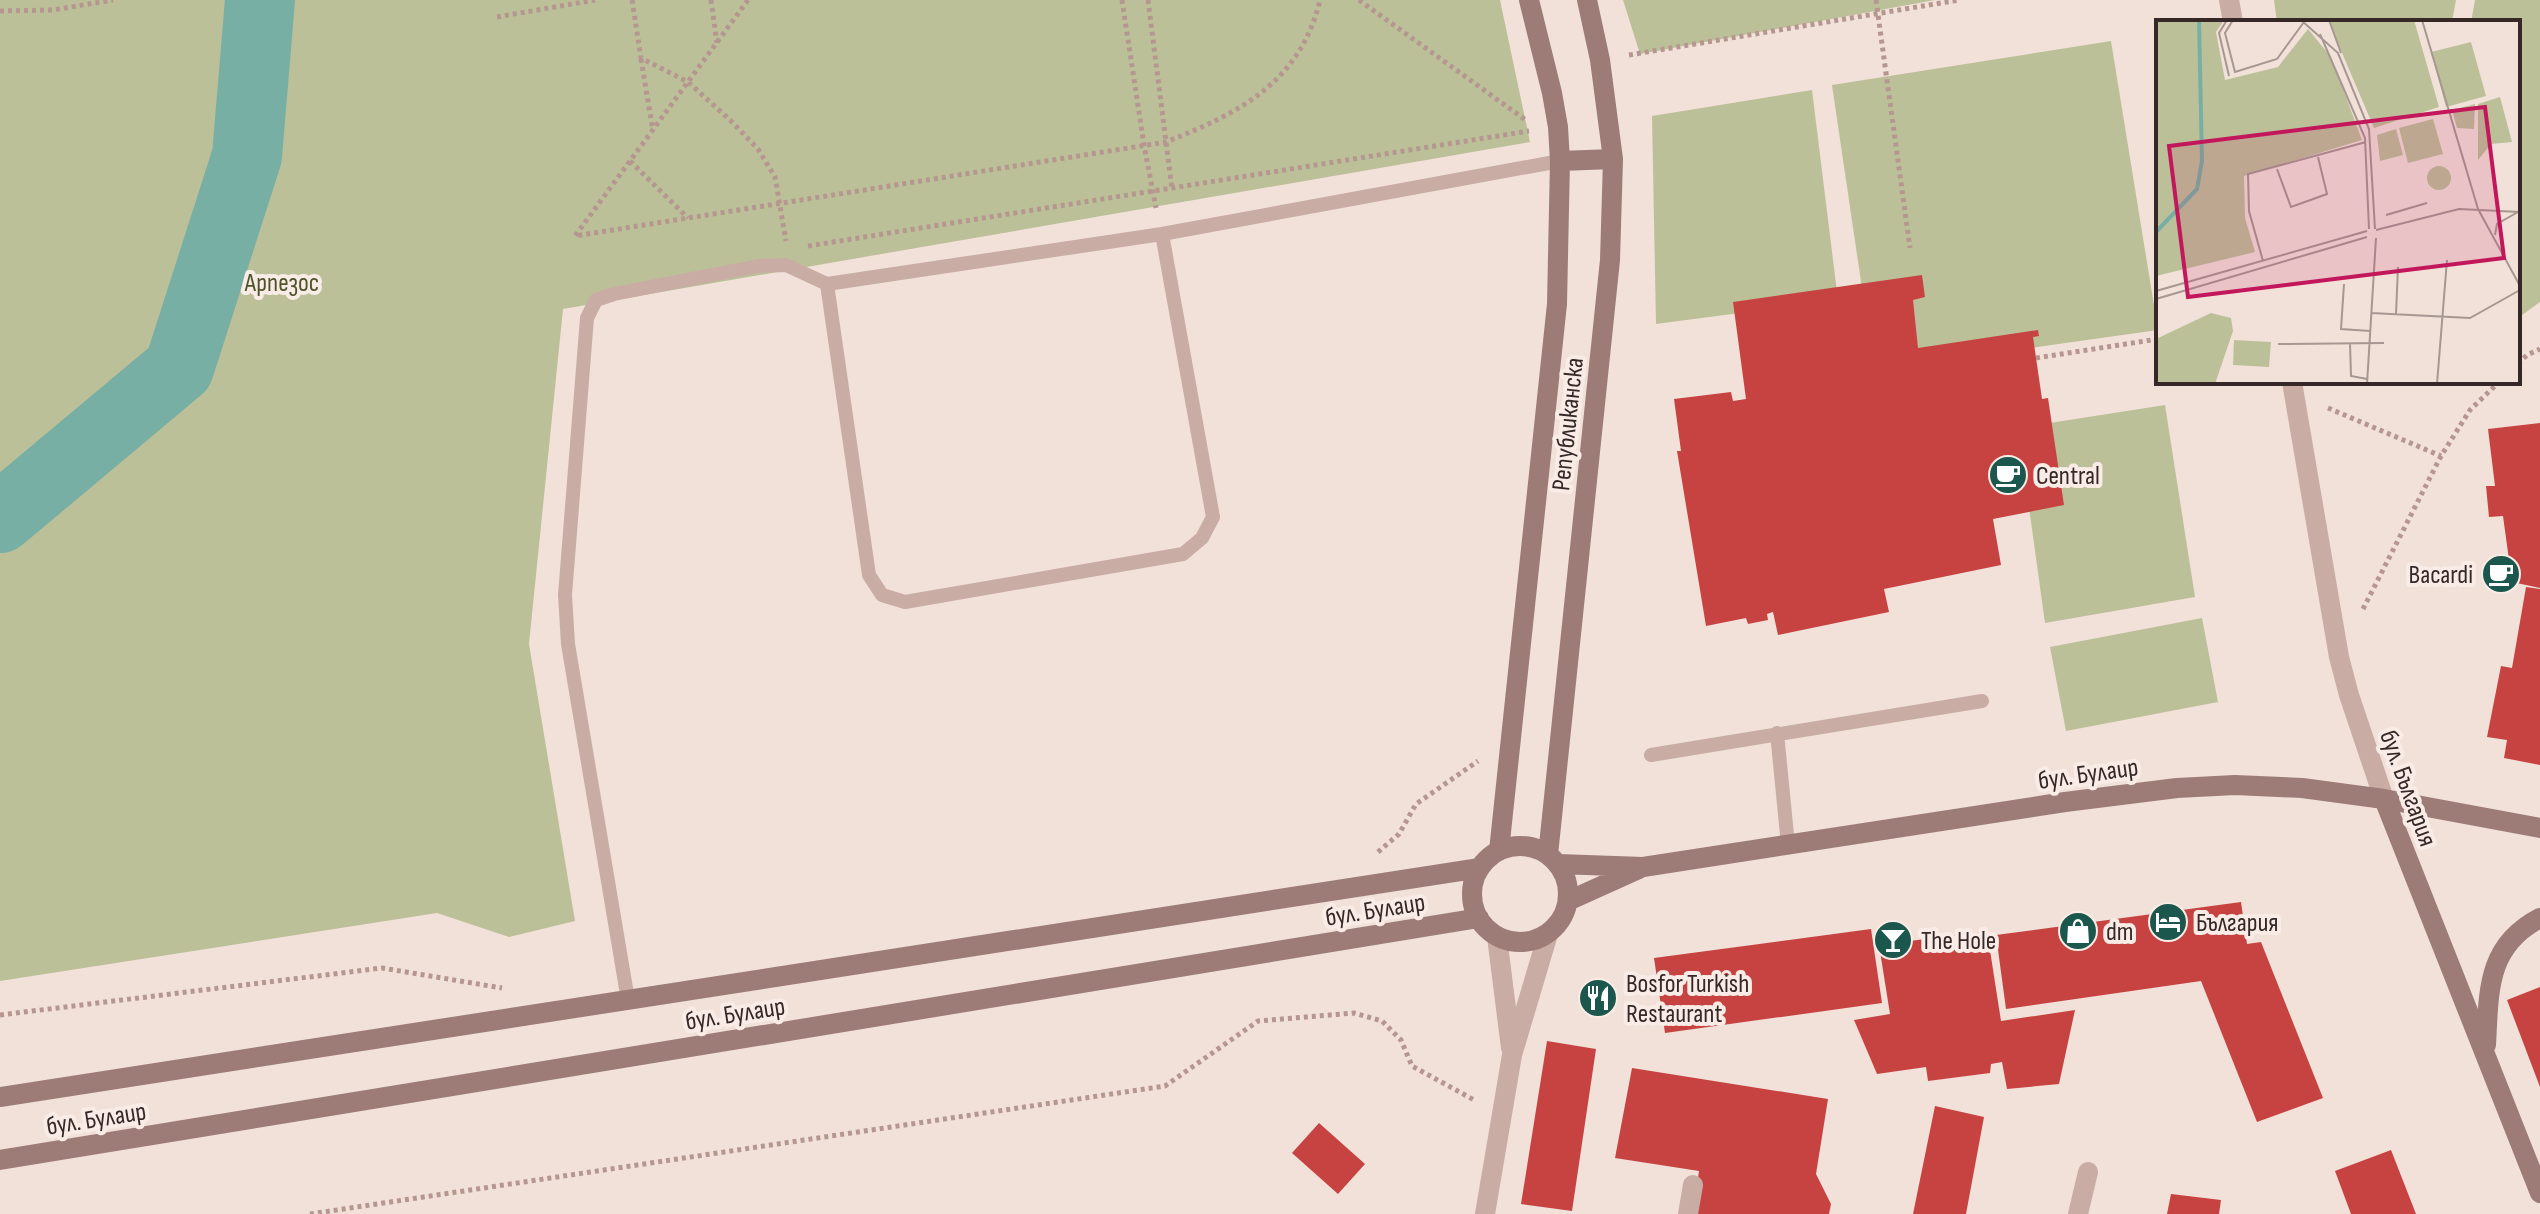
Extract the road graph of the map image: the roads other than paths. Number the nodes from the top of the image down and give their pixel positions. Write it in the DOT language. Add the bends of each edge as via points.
graph roads {
  1 [pos="1529,0"];
  2 [pos="1587,0"];
  3 [pos="2229,0"];
  4 [pos="2233,20"];
  5 [pos="1613,159"];
  6 [pos="1560,161"];
  7 [pos="1162,234"];
  8 [pos="827,284"];
  9 [pos="2293,388"];
  10 [pos="1982,701"];
  11 [pos="1777,733"];
  12 [pos="1651,755"];
  13 [pos="2384,799"];
  14 [pos="2540,828"];
  15 [pos="1788,845"];
  16 [pos="1499,851"];
  17 [pos="1553,860"];
  18 [pos="1643,867"];
  19 [pos="1480,868"];
  20 [pos="1568,901"];
  21 [pos="1479,918"];
  22 [pos="2540,918"];
  23 [pos="1548,934"];
  24 [pos="1497,937"];
  25 [pos="628,1000"];
  26 [pos="2486,1053"];
  27 [pos="1512,1055"];
  28 [pos="0,1097"];
  29 [pos="0,1160"];
  30 [pos="2088,1172"];
  31 [pos="1693,1185"];
  32 [pos="2540,1193"];
  33 [pos="1485,1214"];
  34 [pos="1688,1214"];
  35 [pos="2078,1214"];
  1 -- 6 [label="main road, Републиканска" via="1552,93"];
  2 -- 5 [label="main road, Републиканска"];
  3 -- 4 [label="street"];
  5 -- 6 [label="main road"];
  5 -- 17 [label="main road, Републиканска" via="1610,260"];
  6 -- 7 [label="lane"];
  6 -- 16 [label="main road, Републиканска" via="1557,304"];
  7 -- 8 [label="lane"];
  7 -- 8 [label="lane" via="1213,517 1202,538 1183,554 905,602 882,595 869,575"];
  8 -- 25 [label="lane" via="786,265 758,266 614,294 596,300 587,318 565,595 568,644"];
  9 -- 13 [label="street, бул. България" via="2339,657"];
  10 -- 11 [label="lane"];
  11 -- 12 [label="lane"];
  11 -- 15 [label="lane"];
  13 -- 14 [label="main road, бул. Булаир"];
  13 -- 15 [label="main road, бул. Булаир" via="2302,788 2177,788"];
  13 -- 26 [label="main road, бул. България"];
  15 -- 18 [label="main road, бул. Булаир"];
  16 -- 17 [label="main road" via="1530,847"];
  16 -- 19 [label="main road"];
  17 -- 18 [label="main road, бул. Булаир"];
  17 -- 20 [label="main road" via="1568,888"];
  18 -- 20 [label="main road, бул. Булаир"];
  19 -- 21 [label="main road" via="1472,893"];
  19 -- 25 [label="main road, бул. Булаир"];
  20 -- 23 [label="main road" via="1565,914"];
  21 -- 24 [label="main road"];
  21 -- 29 [label="main road, бул. Булаир"];
  22 -- 26 [label="main road" via="2509,942 2494,967"];
  23 -- 24 [label="main road" via="1523,942"];
  23 -- 27 [label="street"];
  24 -- 27 [label="street"];
  25 -- 28 [label="main road, бул. Булаир"];
  26 -- 32 [label="main road, бул. България"];
  27 -- 33 [label="street"];
  30 -- 35 [label="street"];
  31 -- 34 [label="street"];
}
